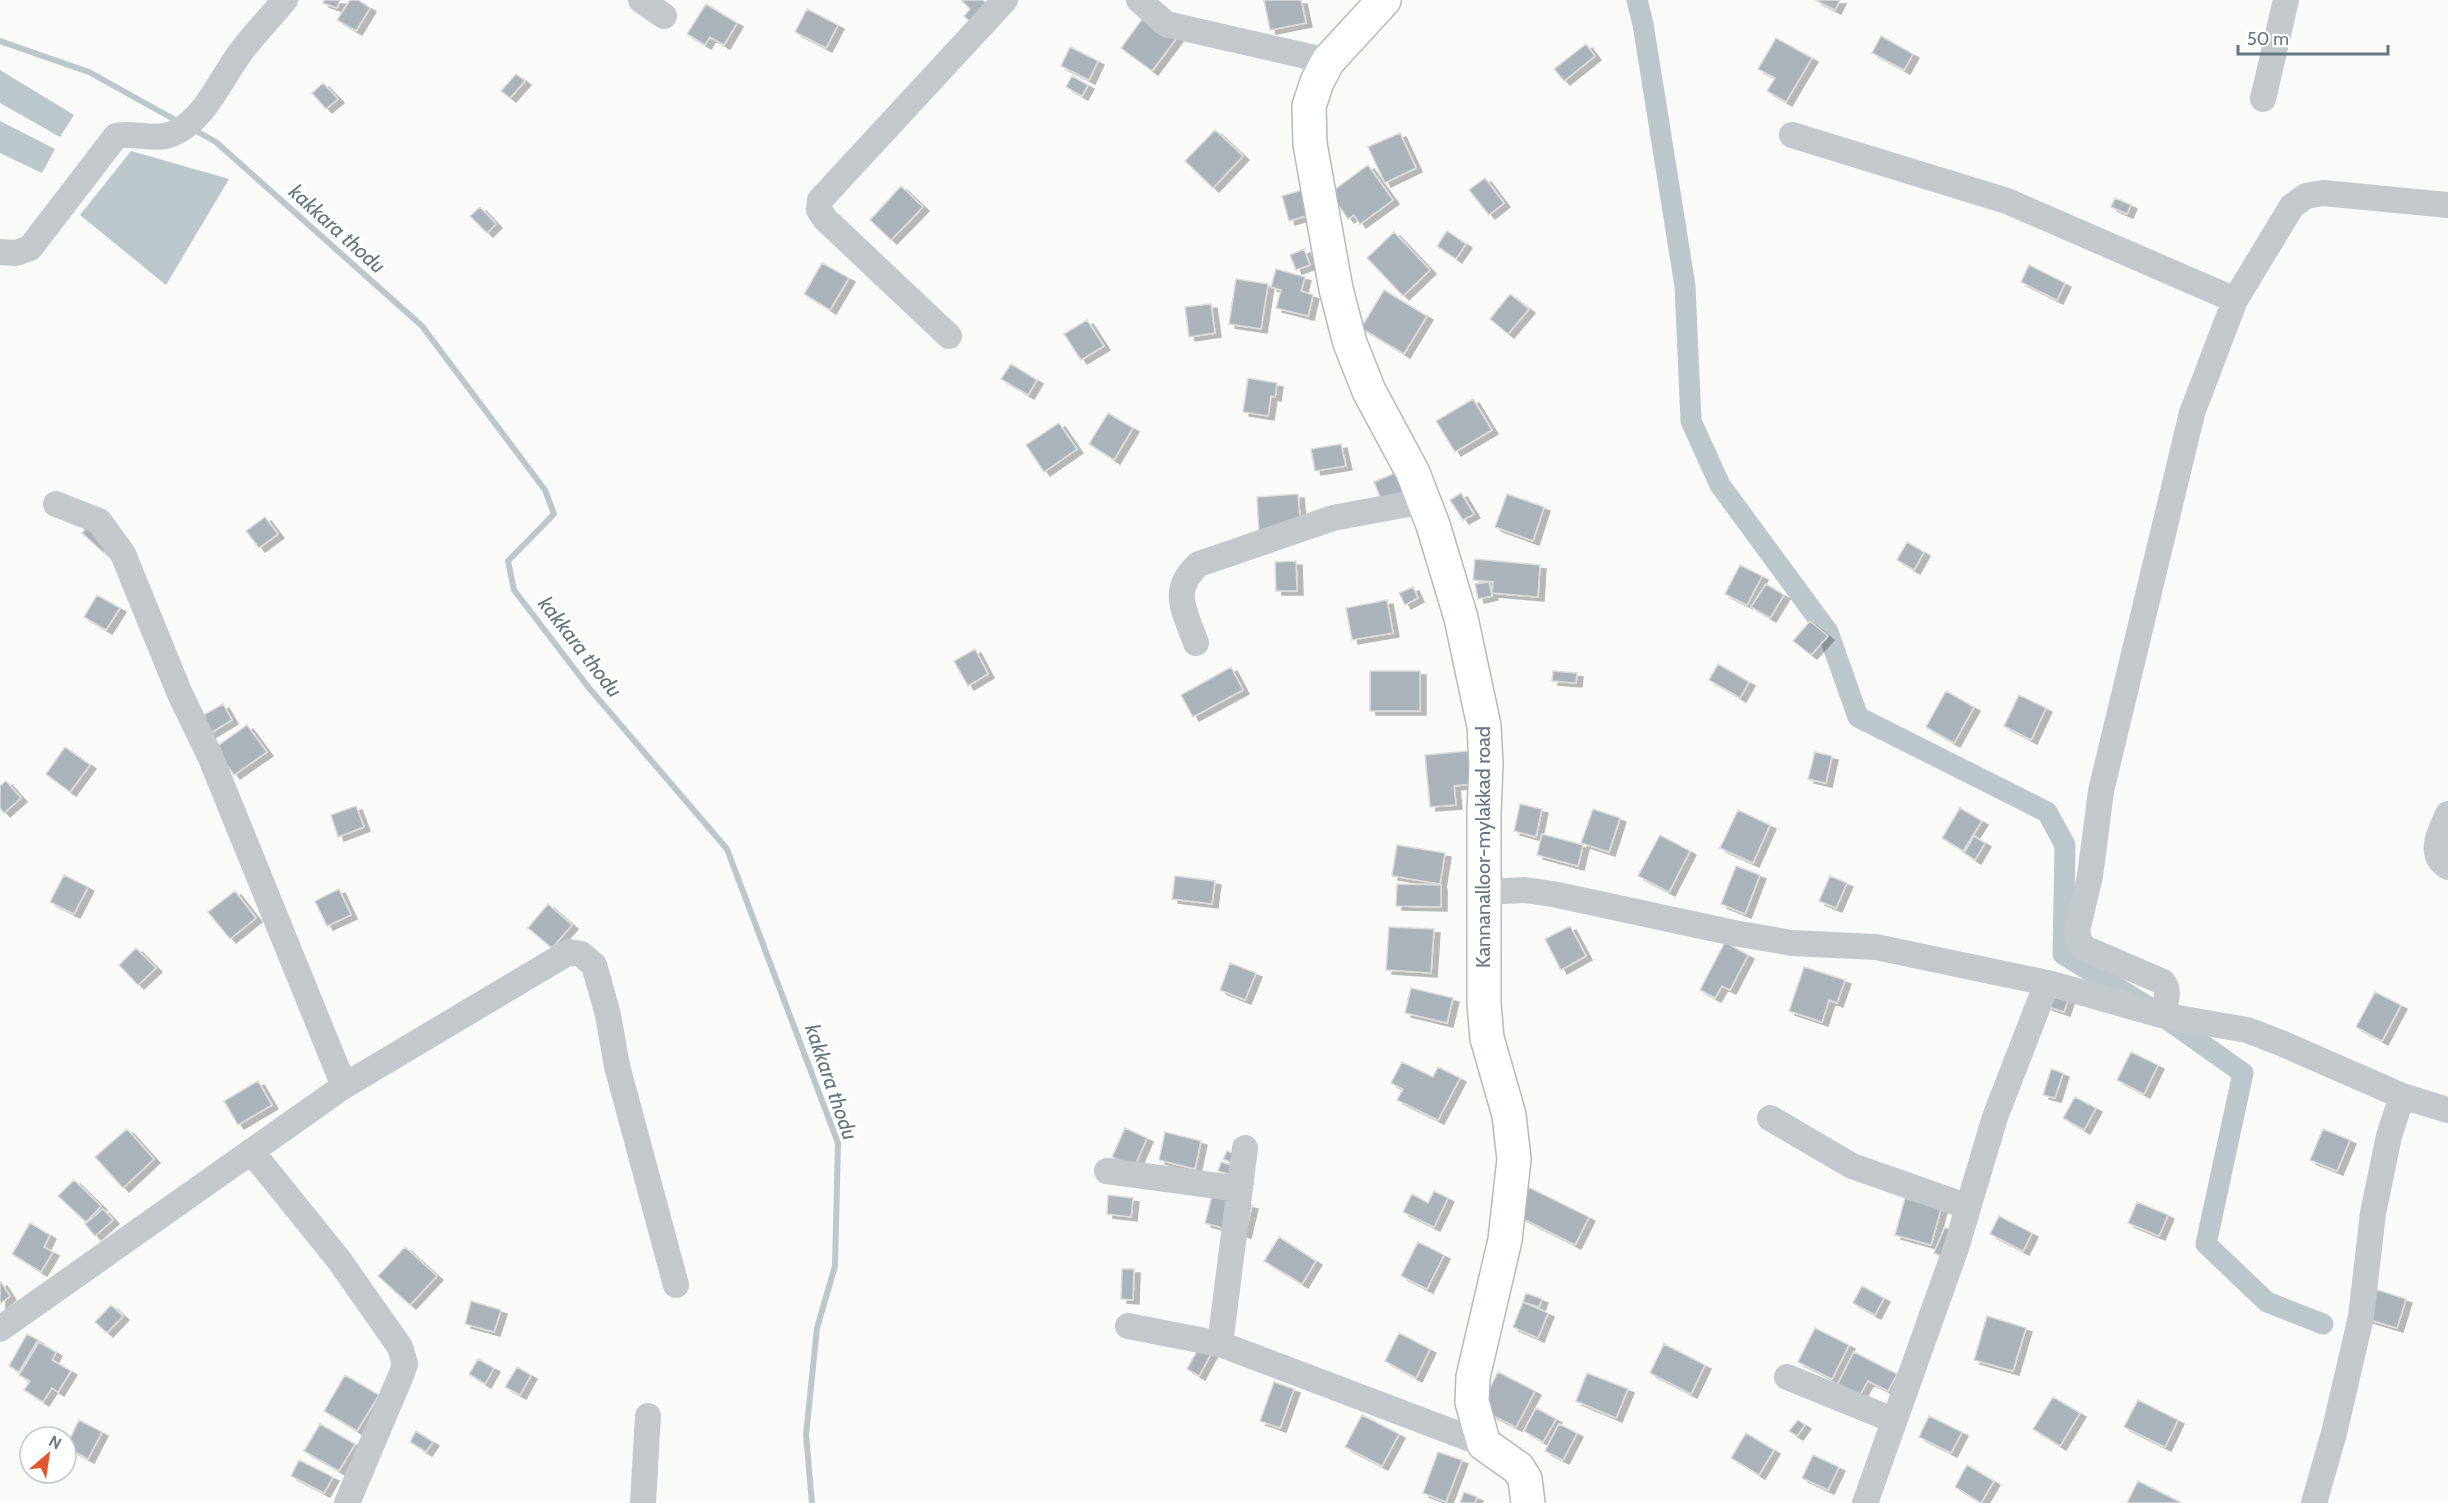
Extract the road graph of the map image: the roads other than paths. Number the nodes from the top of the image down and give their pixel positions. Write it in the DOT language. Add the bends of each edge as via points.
graph roads {
  1 [pos="285,0"];
  2 [pos="640,0"];
  3 [pos="1005,0"];
  4 [pos="1139,0"];
  5 [pos="1384,0"];
  6 [pos="2286,0"];
  7 [pos="664,16"];
  8 [pos="1328,61"];
  9 [pos="2263,99"];
  10 [pos="1792,135"];
  11 [pos="2448,205"];
  12 [pos="0,252"];
  13 [pos="2235,300"];
  14 [pos="949,336"];
  15 [pos="1424,501"];
  16 [pos="56,504"];
  17 [pos="1196,643"];
  18 [pos="2448,814"];
  19 [pos="2448,867"];
  20 [pos="1484,892"];
  21 [pos="2047,983"];
  22 [pos="2161,1015"];
  23 [pos="344,1086"];
  24 [pos="2402,1096"];
  25 [pos="2448,1110"];
  26 [pos="1770,1118"];
  27 [pos="1245,1148"];
  28 [pos="251,1151"];
  29 [pos="1107,1171"];
  30 [pos="1240,1189"];
  31 [pos="1966,1206"];
  32 [pos="676,1284"];
  33 [pos="1128,1326"];
  34 [pos="0,1329"];
  35 [pos="1220,1344"];
  36 [pos="1787,1377"];
  37 [pos="648,1416"];
  38 [pos="1893,1420"];
  39 [pos="1484,1444"];
  40 [pos="346,1503"];
  41 [pos="643,1503"];
  42 [pos="1528,1503"];
  43 [pos="1864,1503"];
  44 [pos="2313,1503"];
  1 -- 12 [label="street" via="240,53 195,117 172,134 116,136 30,248 16,253"];
  2 -- 7 [label="street"];
  3 -- 14 [label="street" via="820,200 819,210 825,219"];
  4 -- 8 [label="street" via="1166,24"];
  5 -- 8 [label="main road, Kannanalloor-mylakkad road"];
  6 -- 9 [label="street"];
  8 -- 15 [label="main road, Kannanalloor-mylakkad road" via="1309,106 1310,144 1336,289 1350,343 1369,391"];
  10 -- 13 [label="street" via="2007,201"];
  11 -- 13 [label="street" via="2323,193 2306,196 2285,216"];
  13 -- 22 [label="street" via="2192,413 2101,791 2090,876 2077,931 2084,948 2163,982 2167,998"];
  15 -- 17 [label="street" via="1333,518 1198,564 1180,588 1180,599"];
  15 -- 20 [label="main road, Kannanalloor-mylakkad road" via="1461,618 1482,717 1486,764"];
  16 -- 23 [label="street" via="99,521 123,554"];
  18 -- 19 [label="street" via="2436,840 2437,854"];
  20 -- 21 [label="street" via="1525,890 1554,894 1734,933 1792,943 1876,947"];
  20 -- 39 [label="main road, Kannanalloor-mylakkad road" via="1487,1038 1509,1115 1514,1159 1505,1240 1473,1377 1472,1402"];
  21 -- 22 [label="street"];
  21 -- 31 [label="street" via="1995,1117"];
  22 -- 24 [label="street" via="2247,1030"];
  23 -- 28 [label="street"];
  23 -- 32 [label="street" via="569,952 581,954 594,965"];
  24 -- 25 [label="street"];
  24 -- 44 [label="street" via="2373,1213 2361,1317"];
  26 -- 31 [label="street" via="1852,1166"];
  27 -- 30 [label="street"];
  28 -- 34 [label="street"];
  28 -- 40 [label="street" via="339,1260 400,1347 405,1364"];
  29 -- 30 [label="street"];
  30 -- 35 [label="street"];
  31 -- 38 [label="street" via="1956,1248"];
  33 -- 35 [label="street"];
  35 -- 39 [label="street"];
  36 -- 38 [label="street"];
  37 -- 41 [label="street"];
  38 -- 43 [label="street"];
  39 -- 42 [label="main road" via="1518,1468 1525,1479"];
}
